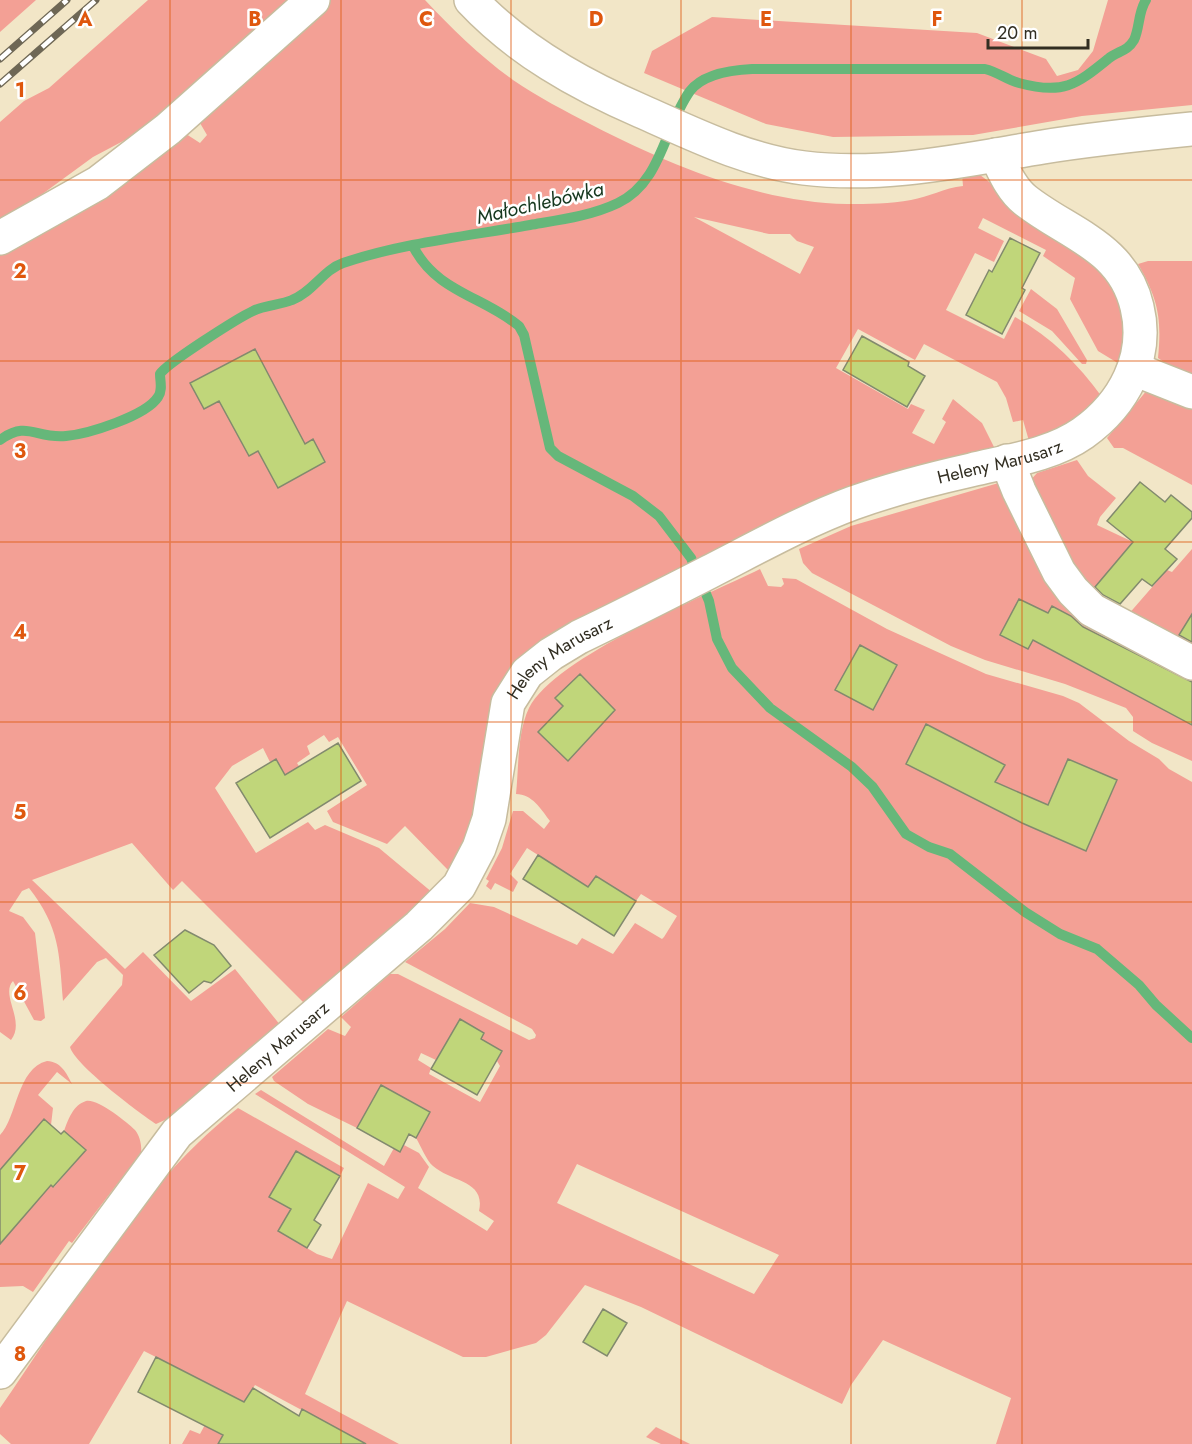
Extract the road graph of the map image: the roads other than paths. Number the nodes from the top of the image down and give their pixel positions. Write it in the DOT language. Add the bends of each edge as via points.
graph roads {
  1 [pos="313,0"];
  2 [pos="471,0"];
  3 [pos="1192,129"];
  4 [pos="996,155"];
  5 [pos="0,238"];
  6 [pos="1134,369"];
  7 [pos="1192,392"];
  8 [pos="1007,461"];
  9 [pos="1192,663"];
  10 [pos="0,1372"];
  1 -- 5 [label="street" via="168,129 98,183"];
  2 -- 4 [label="street" via="538,57 562,72 711,142 802,168 850,172 896,170"];
  3 -- 4 [label="street"];
  4 -- 6 [label="street, Heleny Marusarz" via="1008,181 1025,200 1087,237 1129,283 1140,326"];
  6 -- 7 [label="street"];
  6 -- 8 [label="street, Heleny Marusarz" via="1109,412 1082,434 1047,450"];
  8 -- 9 [label="street" via="1059,572 1073,591 1092,610"];
  8 -- 10 [label="street, Heleny Marusarz" via="904,485 850,504 753,548 579,638 527,673 508,703 489,819 459,886 419,926 177,1133"];
}
